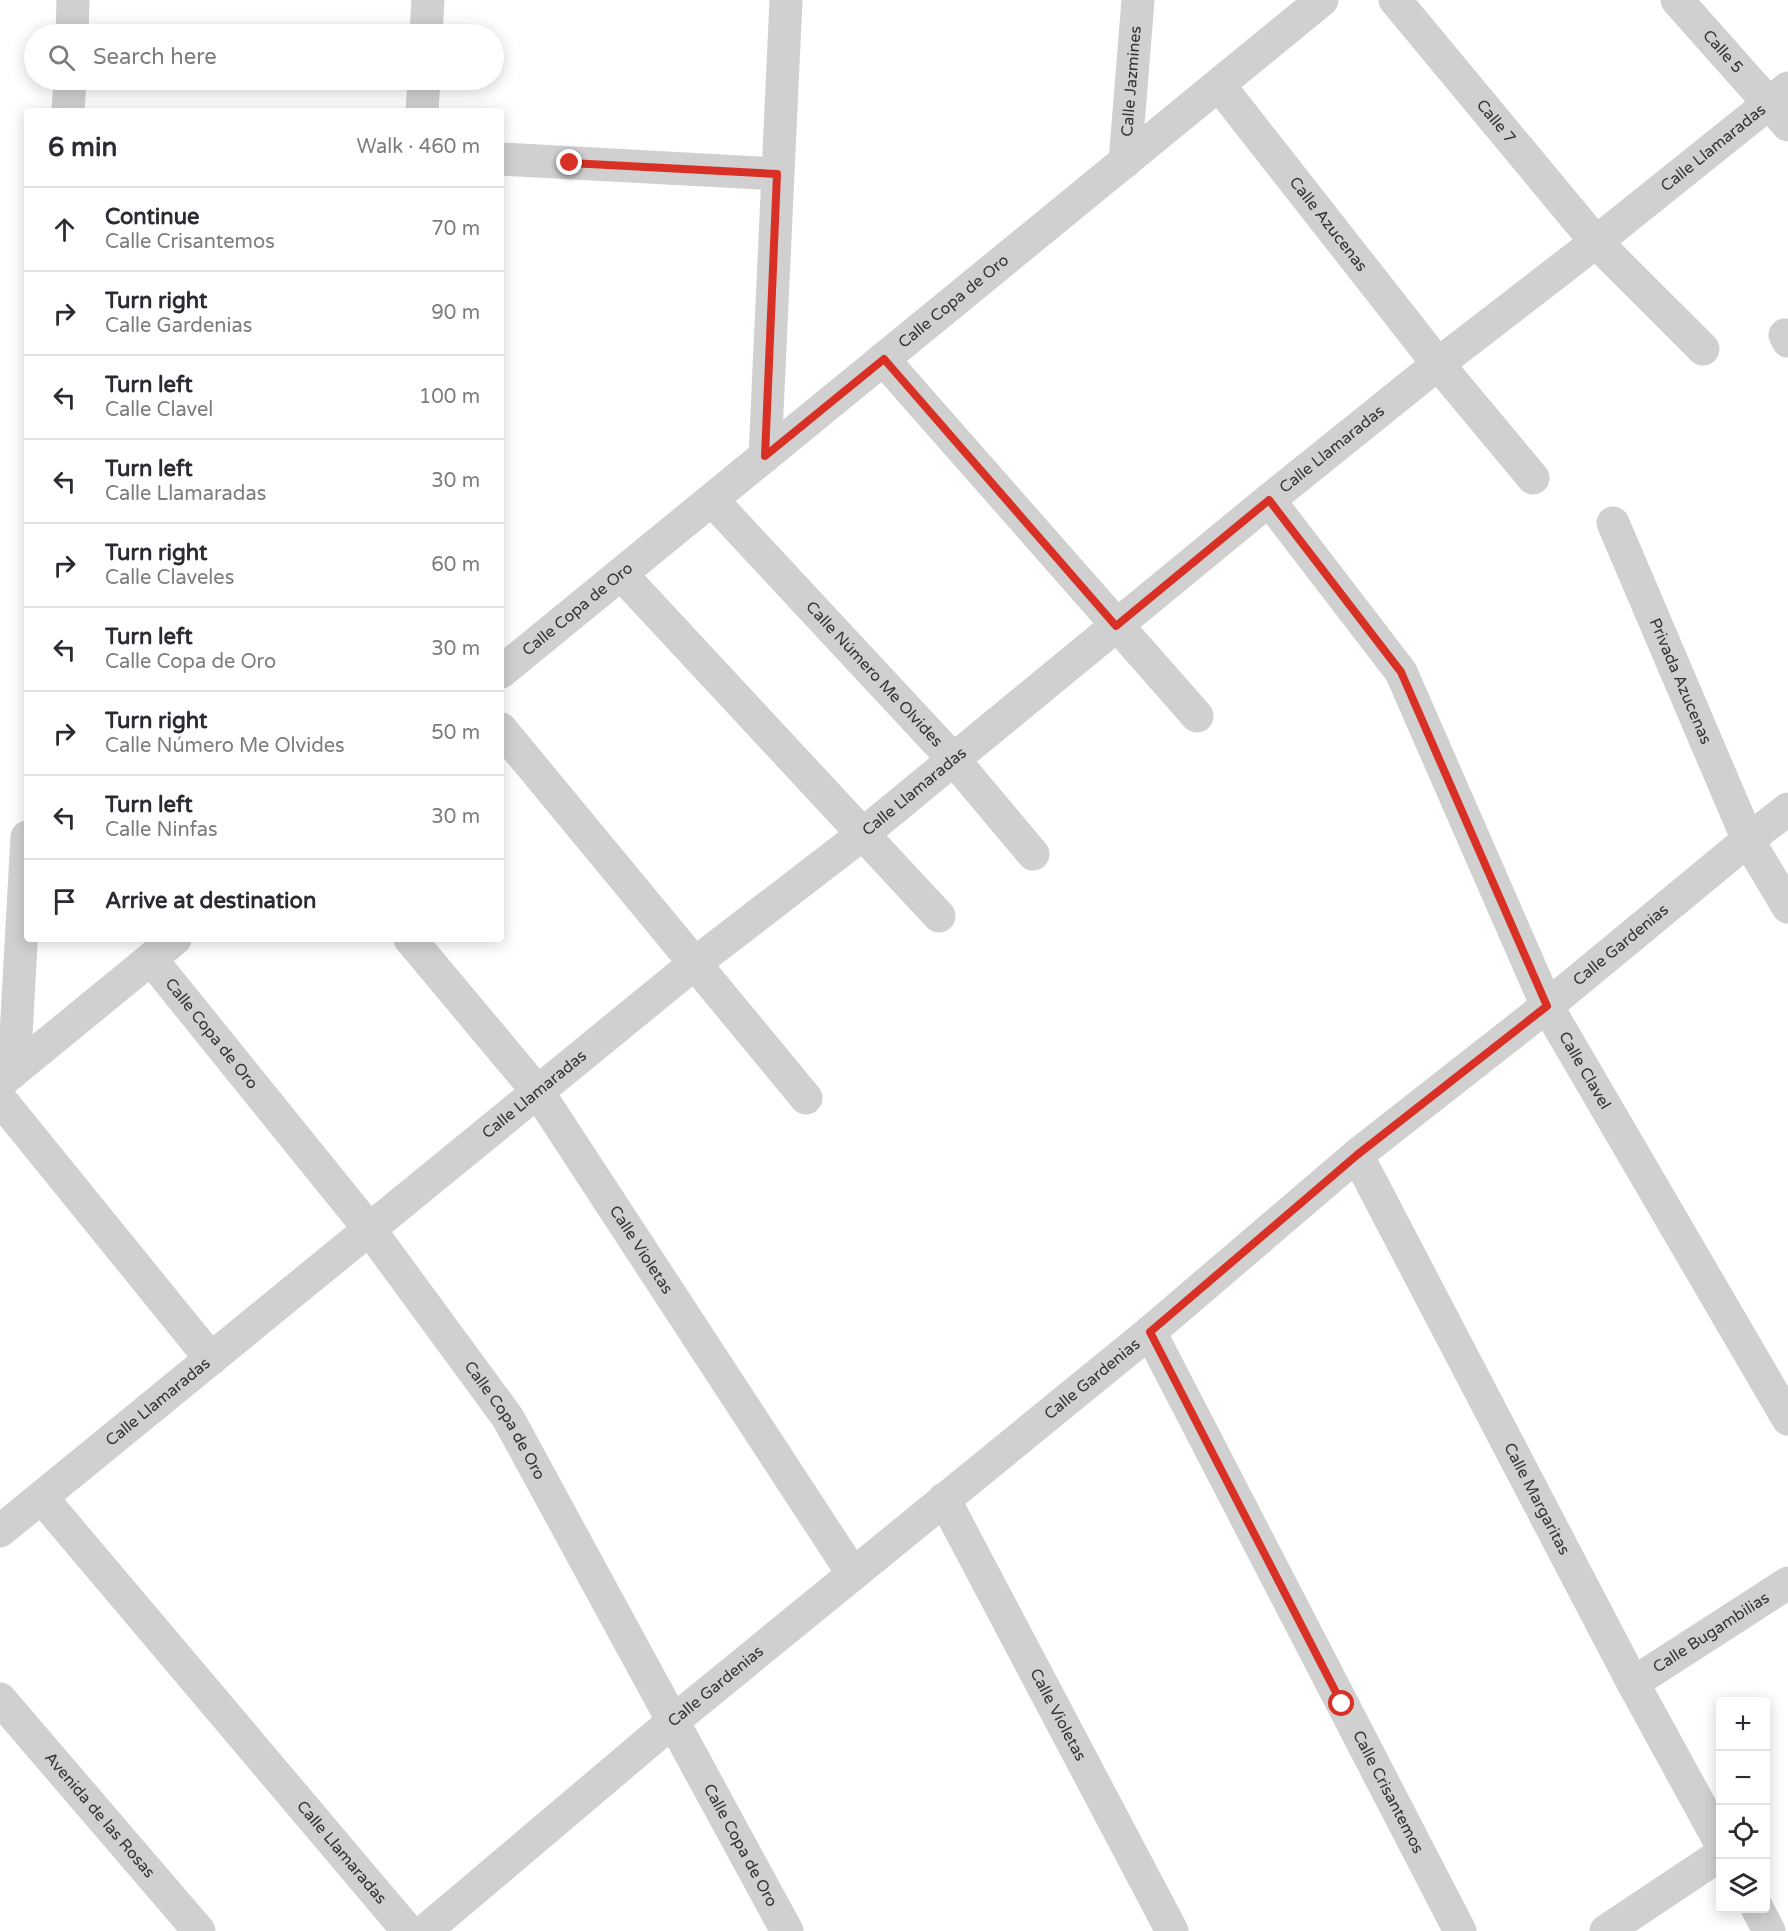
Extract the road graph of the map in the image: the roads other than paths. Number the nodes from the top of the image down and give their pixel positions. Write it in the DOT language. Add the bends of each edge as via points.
graph roads {
  1 [pos="73,0"];
  2 [pos="428,0"];
  3 [pos="786,0"];
  4 [pos="1138,0"];
  5 [pos="1322,0"];
  6 [pos="1395,0"];
  7 [pos="1677,0"];
  8 [pos="72,24"];
  9 [pos="427,24"];
  10 [pos="1219,85"];
  11 [pos="69,90"];
  12 [pos="423,90"];
  13 [pos="1782,106"];
  14 [pos="68,108"];
  15 [pos="422,108"];
  16 [pos="504,159"];
  17 [pos="1125,162"];
  18 [pos="777,174"];
  19 [pos="1596,242"];
  20 [pos="1703,349"];
  21 [pos="884,359"];
  22 [pos="1438,364"];
  23 [pos="765,456"];
  24 [pos="1533,478"];
  25 [pos="712,500"];
  26 [pos="1269,500"];
  27 [pos="1612,523"];
  28 [pos="621,574"];
  29 [pos="1116,626"];
  30 [pos="504,670"];
  31 [pos="1197,716"];
  32 [pos="504,733"];
  33 [pos="954,760"];
  34 [pos="1788,809"];
  35 [pos="863,834"];
  36 [pos="1748,840"];
  37 [pos="1033,854"];
  38 [pos="24,869"];
  39 [pos="1788,907"];
  40 [pos="939,916"];
  41 [pos="413,942"];
  42 [pos="163,949"];
  43 [pos="694,964"];
  44 [pos="1547,1006"];
  45 [pos="4,1084"];
  46 [pos="538,1092"];
  47 [pos="806,1098"];
  48 [pos="1357,1155"];
  49 [pos="370,1230"];
  50 [pos="1150,1332"];
  51 [pos="212,1359"];
  52 [pos="1788,1419"];
  53 [pos="42,1498"];
  54 [pos="944,1499"];
  55 [pos="0,1531"];
  56 [pos="854,1574"];
  57 [pos="1788,1583"];
  58 [pos="1633,1683"];
  59 [pos="0,1699"];
  60 [pos="672,1722"];
  61 [pos="1716,1835"];
  62 [pos="1716,1858"];
  63 [pos="199,1931"];
  64 [pos="408,1931"];
  65 [pos="425,1931"];
  66 [pos="787,1931"];
  67 [pos="1172,1931"];
  68 [pos="1460,1931"];
  69 [pos="1606,1931"];
  1 -- 8 [label="street"];
  2 -- 9 [label="street"];
  3 -- 18 [label="street"];
  4 -- 17 [label="street, Calle Jazmines"];
  5 -- 10 [label="street, Calle Copa de Oro"];
  6 -- 19 [label="street, Calle 7"];
  7 -- 13 [label="street, Calle 5"];
  10 -- 17 [label="street, Calle Copa de Oro"];
  10 -- 22 [label="street, Calle Azucenas"];
  11 -- 14 [label="street"];
  12 -- 15 [label="street"];
  13 -- 19 [label="street, Calle Llamaradas"];
  16 -- 18 [label="street"];
  17 -- 21 [label="street, Calle Copa de Oro"];
  18 -- 23 [label="street"];
  19 -- 20 [label="street, Calle 7"];
  19 -- 22 [label="street, Calle Llamaradas"];
  21 -- 23 [label="street, Calle Copa de Oro"];
  21 -- 29 [label="street"];
  22 -- 24 [label="street"];
  22 -- 26 [label="street, Calle Llamaradas"];
  23 -- 25 [label="street, Calle Copa de Oro"];
  25 -- 28 [label="street, Calle Copa de Oro"];
  25 -- 33 [label="street, Calle Número Me Olvides"];
  26 -- 29 [label="street, Calle Llamaradas"];
  26 -- 44 [label="street, Calle Clavel" via="1401,672"];
  27 -- 36 [label="street, Privada Azucenas"];
  28 -- 30 [label="street, Calle Copa de Oro"];
  28 -- 35 [label="street"];
  29 -- 31 [label="street"];
  29 -- 33 [label="street, Calle Llamaradas"];
  32 -- 43 [label="street"];
  33 -- 35 [label="street, Calle Llamaradas"];
  33 -- 37 [label="street, Calle Número Me Olvides"];
  34 -- 36 [label="street, Calle Gardenias"];
  35 -- 40 [label="street"];
  35 -- 43 [label="street, Calle Llamaradas"];
  36 -- 39 [label="street"];
  36 -- 44 [label="street, Calle Gardenias"];
  38 -- 45 [label="street"];
  41 -- 46 [label="street, Calle Violetas"];
  42 -- 45 [label="street, Calle Copa de Oro"];
  42 -- 49 [label="street, Calle Copa de Oro"];
  43 -- 46 [label="street, Calle Llamaradas"];
  43 -- 47 [label="street"];
  44 -- 48 [label="street, Calle Gardenias"];
  44 -- 52 [label="street, Calle Clavel"];
  45 -- 51 [label="street"];
  46 -- 49 [label="street, Calle Llamaradas"];
  46 -- 56 [label="street, Calle Violetas"];
  48 -- 50 [label="street, Calle Gardenias"];
  48 -- 58 [label="street, Calle Margaritas"];
  49 -- 51 [label="street, Calle Llamaradas"];
  49 -- 60 [label="street, Calle Copa de Oro" via="508,1418"];
  50 -- 54 [label="street, Calle Gardenias"];
  50 -- 68 [label="street, Calle Crisantemos"];
  51 -- 53 [label="street, Calle Llamaradas"];
  53 -- 55 [label="street, Calle Llamaradas"];
  53 -- 64 [label="street, Calle Llamaradas"];
  54 -- 56 [label="street, Calle Gardenias"];
  54 -- 67 [label="street, Calle Violetas"];
  56 -- 60 [label="street, Calle Gardenias"];
  57 -- 58 [label="street, Calle Bugambilias"];
  58 -- 61 [label="street, Calle Margaritas"];
  59 -- 63 [label="street, Avenida de las Rosas"];
  60 -- 65 [label="street, Calle Gardenias"];
  60 -- 66 [label="street, Calle Copa de Oro"];
  62 -- 69 [label="street"];
}
